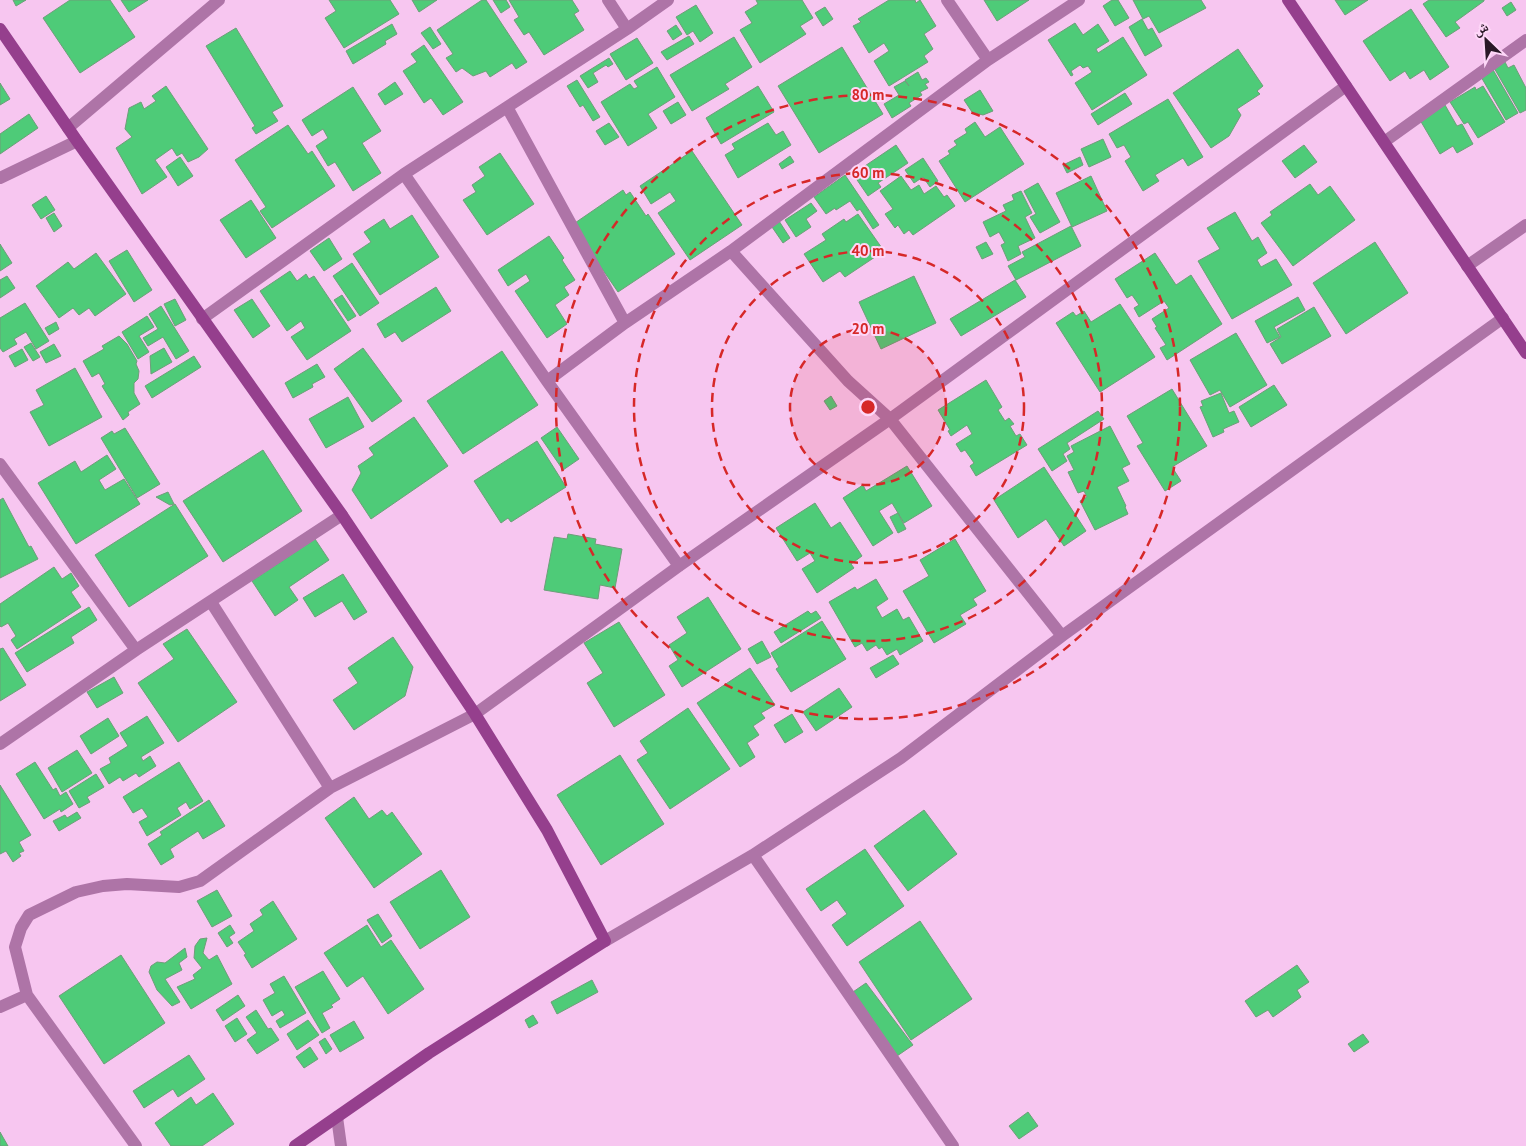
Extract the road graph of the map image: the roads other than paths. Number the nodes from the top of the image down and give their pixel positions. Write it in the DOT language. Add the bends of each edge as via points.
graph roads {
  1 [pos="219,0"];
  2 [pos="608,0"];
  3 [pos="668,0"];
  4 [pos="947,0"];
  5 [pos="1078,0"];
  6 [pos="1288,0"];
  7 [pos="0,29"];
  8 [pos="627,29"];
  9 [pos="1526,40"];
  10 [pos="988,60"];
  11 [pos="1346,86"];
  12 [pos="507,107"];
  13 [pos="68,128"];
  14 [pos="76,140"];
  15 [pos="1384,142"];
  16 [pos="404,174"];
  17 [pos="0,178"];
  18 [pos="1526,226"];
  19 [pos="731,251"];
  20 [pos="1468,266"];
  21 [pos="1503,318"];
  22 [pos="202,319"];
  23 [pos="625,323"];
  24 [pos="1526,353"];
  25 [pos="547,381"];
  26 [pos="890,419"];
  27 [pos="0,464"];
  28 [pos="342,516"];
  29 [pos="679,566"];
  30 [pos="211,602"];
  31 [pos="1062,636"];
  32 [pos="136,650"];
  33 [pos="476,714"];
  34 [pos="0,744"];
  35 [pos="330,788"];
  36 [pos="753,855"];
  37 [pos="605,942"];
  38 [pos="27,996"];
  39 [pos="0,1007"];
  40 [pos="337,1117"];
  41 [pos="136,1146"];
  42 [pos="295,1146"];
  43 [pos="341,1146"];
  44 [pos="953,1146"];
  1 -- 13 [label="street"];
  2 -- 8 [label="street"];
  3 -- 8 [label="street"];
  4 -- 10 [label="street"];
  5 -- 10 [label="street"];
  6 -- 11 [label="street"];
  7 -- 13 [label="street"];
  8 -- 12 [label="street"];
  9 -- 15 [label="street"];
  10 -- 19 [label="street"];
  11 -- 15 [label="street"];
  11 -- 26 [label="street"];
  12 -- 16 [label="street"];
  12 -- 23 [label="street"];
  13 -- 14 [label="street"];
  14 -- 17 [label="street"];
  14 -- 22 [label="street"];
  15 -- 20 [label="street"];
  16 -- 22 [label="street"];
  16 -- 25 [label="street"];
  18 -- 20 [label="street"];
  19 -- 23 [label="street"];
  19 -- 26 [label="street" via="848,380"];
  20 -- 21 [label="street"];
  21 -- 24 [label="street"];
  21 -- 31 [label="street"];
  22 -- 28 [label="street"];
  23 -- 25 [label="street"];
  25 -- 29 [label="street"];
  26 -- 29 [label="street"];
  26 -- 31 [label="street"];
  27 -- 32 [label="street"];
  28 -- 30 [label="street"];
  28 -- 33 [label="street"];
  29 -- 33 [label="street"];
  30 -- 32 [label="street"];
  30 -- 35 [label="street"];
  31 -- 36 [label="street" via="901,758"];
  32 -- 34 [label="street"];
  33 -- 35 [label="street"];
  33 -- 37 [label="street" via="547,830"];
  35 -- 38 [label="street" via="200,881 179,887 102,886 76,892 29,915 15,947"];
  36 -- 37 [label="street"];
  36 -- 44 [label="street"];
  37 -- 40 [label="street"];
  38 -- 39 [label="street"];
  38 -- 41 [label="street"];
  40 -- 42 [label="street"];
  40 -- 43 [label="street"];
}
